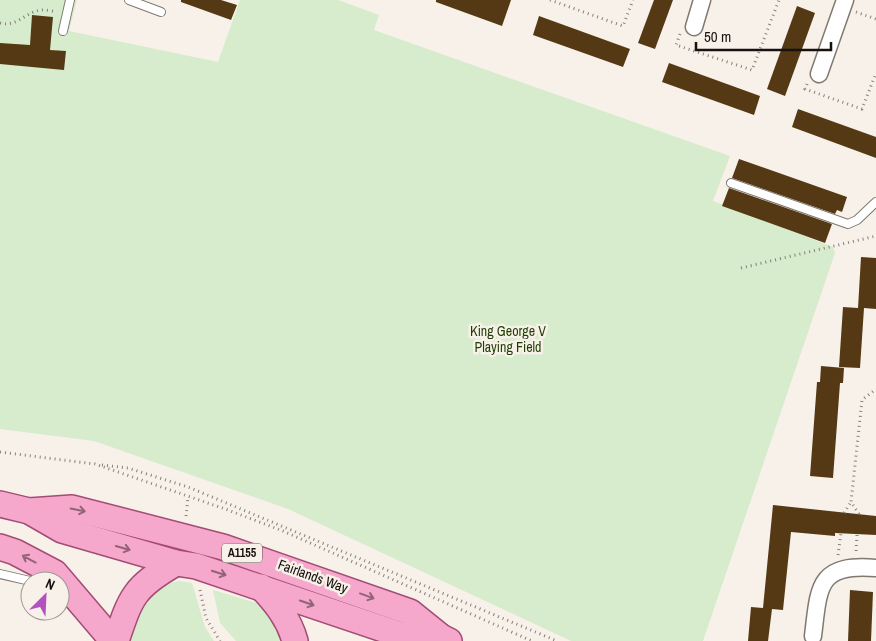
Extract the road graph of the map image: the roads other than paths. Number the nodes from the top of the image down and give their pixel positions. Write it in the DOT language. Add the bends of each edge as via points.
graph roads {
  1 [pos="70,0"];
  2 [pos="129,0"];
  3 [pos="702,0"];
  4 [pos="845,0"];
  5 [pos="161,12"];
  6 [pos="688,27"];
  7 [pos="63,31"];
  8 [pos="818,74"];
  9 [pos="731,183"];
  10 [pos="876,202"];
  11 [pos="0,504"];
  12 [pos="29,511"];
  13 [pos="0,547"];
  14 [pos="176,563"];
  15 [pos="876,568"];
  16 [pos="51,571"];
  17 [pos="0,574"];
  18 [pos="20,579"];
  19 [pos="261,587"];
  20 [pos="70,594"];
  21 [pos="813,636"];
  22 [pos="445,639"];
  23 [pos="114,641"];
  24 [pos="296,641"];
  1 -- 7 [label="lane"];
  2 -- 5 [label="lane"];
  3 -- 6 [label="street"];
  4 -- 8 [label="street"];
  9 -- 10 [label="lane" via="848,224"];
  11 -- 12 [label="main road, Fairlands Way / A1155"];
  12 -- 14 [label="main road, Fairlands Way / A1155, one-way" via="62,530"];
  12 -- 22 [label="main road, Fairlands Way / A1155, one-way" via="72,508 240,552 410,612"];
  16 -- 13 [label="main road, one-way"];
  14 -- 19 [label="main road, Fairlands Way / A1155, one-way" via="196,566"];
  14 -- 23 [label="main road" via="140,586"];
  15 -- 21 [label="street" via="846,568 828,577 818,594"];
  17 -- 18 [label="lane"];
  19 -- 22 [label="main road, Fairlands Way / A1155, one-way" via="401,635"];
  19 -- 24 [label="main road" via="292,627"];
  20 -- 23 [label="main road"];
}
